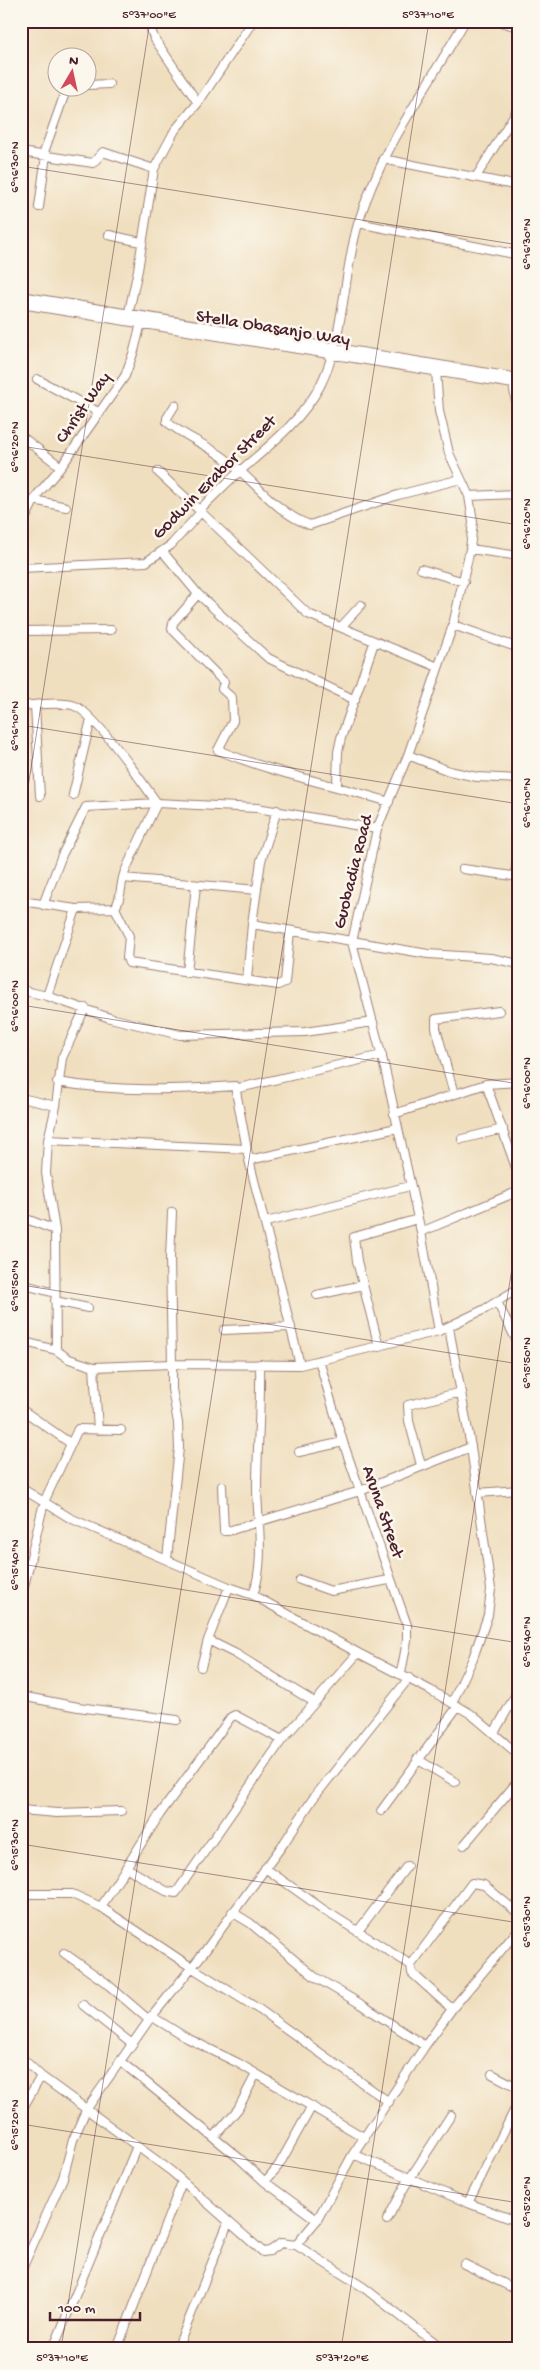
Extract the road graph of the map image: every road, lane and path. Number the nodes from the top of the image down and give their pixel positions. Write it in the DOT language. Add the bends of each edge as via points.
graph roads {
  1 [pos="148,21"];
  2 [pos="253,21"];
  3 [pos="465,21"];
  4 [pos="496,21"];
  5 [pos="519,27"];
  6 [pos="109,84"];
  7 [pos="98,85"];
  8 [pos="64,98"];
  9 [pos="198,103"];
  10 [pos="519,107"];
  11 [pos="21,152"];
  12 [pos="44,155"];
  13 [pos="383,159"];
  14 [pos="154,169"];
  15 [pos="476,177"];
  16 [pos="519,186"];
  17 [pos="39,207"];
  18 [pos="358,223"];
  19 [pos="109,234"];
  20 [pos="141,242"];
  21 [pos="519,255"];
  22 [pos="21,296"];
  23 [pos="21,304"];
  24 [pos="128,316"];
  25 [pos="141,323"];
  26 [pos="332,351"];
  27 [pos="421,366"];
  28 [pos="436,372"];
  29 [pos="37,380"];
  30 [pos="517,381"];
  31 [pos="174,405"];
  32 [pos="100,413"];
  33 [pos="519,419"];
  34 [pos="21,436"];
  35 [pos="61,467"];
  36 [pos="241,470"];
  37 [pos="158,472"];
  38 [pos="461,479"];
  39 [pos="519,494"];
  40 [pos="469,496"];
  41 [pos="34,500"];
  42 [pos="66,508"];
  43 [pos="200,511"];
  44 [pos="21,527"];
  45 [pos="470,549"];
  46 [pos="162,552"];
  47 [pos="519,556"];
  48 [pos="21,568"];
  49 [pos="421,569"];
  50 [pos="464,582"];
  51 [pos="198,594"];
  52 [pos="361,605"];
  53 [pos="453,625"];
  54 [pos="341,627"];
  55 [pos="111,630"];
  56 [pos="21,631"];
  57 [pos="374,643"];
  58 [pos="519,648"];
  59 [pos="438,667"];
  60 [pos="355,700"];
  61 [pos="35,704"];
  62 [pos="21,706"];
  63 [pos="91,719"];
  64 [pos="408,755"];
  65 [pos="519,779"];
  66 [pos="337,786"];
  67 [pos="73,795"];
  68 [pos="40,796"];
  69 [pos="388,802"];
  70 [pos="158,803"];
  71 [pos="278,810"];
  72 [pos="377,829"];
  73 [pos="519,847"];
  74 [pos="462,869"];
  75 [pos="517,877"];
  76 [pos="123,878"];
  77 [pos="196,886"];
  78 [pos="257,890"];
  79 [pos="21,901"];
  80 [pos="43,905"];
  81 [pos="115,908"];
  82 [pos="76,909"];
  83 [pos="252,924"];
  84 [pos="290,931"];
  85 [pos="352,942"];
  86 [pos="519,964"];
  87 [pos="187,973"];
  88 [pos="247,980"];
  89 [pos="21,990"];
  90 [pos="47,996"];
  91 [pos="85,1008"];
  92 [pos="499,1011"];
  93 [pos="373,1022"];
  94 [pos="382,1056"];
  95 [pos="57,1082"];
  96 [pos="519,1082"];
  97 [pos="486,1084"];
  98 [pos="235,1086"];
  99 [pos="454,1094"];
  100 [pos="21,1098"];
  101 [pos="56,1106"];
  102 [pos="394,1114"];
  103 [pos="397,1128"];
  104 [pos="503,1129"];
  105 [pos="462,1139"];
  106 [pos="48,1140"];
  107 [pos="247,1149"];
  108 [pos="249,1160"];
  109 [pos="519,1176"];
  110 [pos="410,1186"];
  111 [pos="519,1191"];
  112 [pos="172,1212"];
  113 [pos="21,1217"];
  114 [pos="418,1219"];
  115 [pos="266,1222"];
  116 [pos="55,1230"];
  117 [pos="421,1232"];
  118 [pos="21,1284"];
  119 [pos="363,1285"];
  120 [pos="519,1288"];
  121 [pos="317,1295"];
  122 [pos="55,1297"];
  123 [pos="496,1302"];
  124 [pos="88,1308"];
  125 [pos="291,1327"];
  126 [pos="448,1328"];
  127 [pos="224,1330"];
  128 [pos="439,1331"];
  129 [pos="21,1341"];
  130 [pos="519,1345"];
  131 [pos="379,1347"];
  132 [pos="56,1350"];
  133 [pos="319,1360"];
  134 [pos="172,1364"];
  135 [pos="260,1364"];
  136 [pos="300,1364"];
  137 [pos="94,1367"];
  138 [pos="462,1392"];
  139 [pos="21,1409"];
  140 [pos="98,1430"];
  141 [pos="121,1430"];
  142 [pos="343,1442"];
  143 [pos="70,1443"];
  144 [pos="471,1447"];
  145 [pos="299,1452"];
  146 [pos="421,1465"];
  147 [pos="222,1486"];
  148 [pos="21,1488"];
  149 [pos="519,1490"];
  150 [pos="360,1491"];
  151 [pos="477,1493"];
  152 [pos="44,1502"];
  153 [pos="260,1521"];
  154 [pos="167,1559"];
  155 [pos="300,1580"];
  156 [pos="389,1580"];
  157 [pos="229,1587"];
  158 [pos="253,1595"];
  159 [pos="21,1599"];
  160 [pos="208,1640"];
  161 [pos="358,1654"];
  162 [pos="200,1667"];
  163 [pos="401,1673"];
  164 [pos="409,1678"];
  165 [pos="519,1689"];
  166 [pos="21,1696"];
  167 [pos="314,1702"];
  168 [pos="455,1704"];
  169 [pos="177,1720"];
  170 [pos="494,1732"];
  171 [pos="282,1740"];
  172 [pos="519,1755"];
  173 [pos="417,1759"];
  174 [pos="519,1780"];
  175 [pos="455,1782"];
  176 [pos="21,1810"];
  177 [pos="381,1810"];
  178 [pos="121,1811"];
  179 [pos="464,1845"];
  180 [pos="407,1866"];
  181 [pos="127,1868"];
  182 [pos="265,1868"];
  183 [pos="21,1894"];
  184 [pos="101,1907"];
  185 [pos="232,1912"];
  186 [pos="519,1914"];
  187 [pos="519,1929"];
  188 [pos="358,1931"];
  189 [pos="64,1953"];
  190 [pos="411,1964"];
  191 [pos="191,1967"];
  192 [pos="83,2006"];
  193 [pos="452,2009"];
  194 [pos="150,2018"];
  195 [pos="132,2044"];
  196 [pos="425,2046"];
  197 [pos="21,2057"];
  198 [pos="120,2061"];
  199 [pos="256,2074"];
  200 [pos="492,2074"];
  201 [pos="41,2076"];
  202 [pos="519,2088"];
  203 [pos="519,2101"];
  204 [pos="389,2102"];
  205 [pos="312,2106"];
  206 [pos="86,2110"];
  207 [pos="21,2111"];
  208 [pos="451,2115"];
  209 [pos="214,2137"];
  210 [pos="365,2138"];
  211 [pos="137,2146"];
  212 [pos="353,2154"];
  213 [pos="410,2179"];
  214 [pos="182,2182"];
  215 [pos="265,2182"];
  216 [pos="468,2203"];
  217 [pos="317,2220"];
  218 [pos="387,2220"];
  219 [pos="519,2222"];
  220 [pos="228,2223"];
  221 [pos="296,2245"];
  222 [pos="464,2264"];
  223 [pos="21,2271"];
  224 [pos="519,2291"];
  225 [pos="54,2349"];
  226 [pos="117,2349"];
  227 [pos="177,2349"];
  228 [pos="443,2349"];
  1 -- 9 [label="street" via="154,38"];
  2 -- 9 [label="street"];
  3 -- 13 [label="street, Godwin Erabor Street"];
  4 -- 5 [label="street"];
  6 -- 7 [label="street"];
  8 -- 12 [label="street"];
  9 -- 14 [label="street" via="174,130"];
  10 -- 15 [label="street"];
  11 -- 12 [label="street"];
  12 -- 14 [label="street" via="93,163 103,152"];
  12 -- 17 [label="street"];
  13 -- 15 [label="street"];
  13 -- 18 [label="street, Godwin Erabor Street"];
  14 -- 20 [label="street"];
  15 -- 16 [label="street"];
  18 -- 21 [label="street"];
  18 -- 26 [label="street, Godwin Erabor Street"];
  19 -- 20 [label="street"];
  20 -- 24 [label="street"];
  22 -- 24 [label="street"];
  23 -- 24 [label="street, Stella Obasanjo Way"];
  24 -- 25 [label="street, Stella Obasanjo Way"];
  24 -- 26 [label="street"];
  25 -- 26 [label="street, Stella Obasanjo Way"];
  25 -- 32 [label="street, Christ Way" via="125,376"];
  26 -- 27 [label="street, Stella Obasanjo Way"];
  26 -- 36 [label="street, Godwin Erabor Street" via="320,386 293,422 261,455"];
  27 -- 28 [label="street, Stella Obasanjo Way"];
  27 -- 30 [label="street"];
  28 -- 30 [label="street, Stella Obasanjo Way"];
  28 -- 38 [label="street, Guobadia Road" via="439,411 449,453"];
  29 -- 32 [label="street"];
  30 -- 33 [label="street"];
  31 -- 36 [label="street" via="167,422"];
  32 -- 35 [label="street, Christ Way"];
  34 -- 35 [label="street"];
  35 -- 41 [label="street, Christ Way"];
  36 -- 38 [label="street" via="291,516 310,525 398,495"];
  36 -- 43 [label="street, Godwin Erabor Street"];
  37 -- 43 [label="street"];
  38 -- 40 [label="street, Guobadia Road"];
  39 -- 40 [label="street"];
  40 -- 45 [label="street, Guobadia Road" via="473,522"];
  41 -- 42 [label="street"];
  41 -- 44 [label="street, Christ Way"];
  43 -- 46 [label="street, Godwin Erabor Street"];
  43 -- 54 [label="street" via="308,614"];
  45 -- 47 [label="street"];
  45 -- 50 [label="street, Guobadia Road"];
  46 -- 48 [label="street, Godwin Erabor Street" via="146,562 125,565"];
  46 -- 51 [label="street"];
  49 -- 50 [label="street"];
  50 -- 53 [label="street, Guobadia Road"];
  51 -- 60 [label="street" via="268,658"];
  51 -- 66 [label="street" via="173,623 172,629 213,669 224,682 222,689 232,698 234,721 218,750 248,762"];
  52 -- 54 [label="street"];
  53 -- 58 [label="street"];
  53 -- 59 [label="street, Guobadia Road"];
  54 -- 57 [label="street"];
  55 -- 56 [label="street"];
  57 -- 59 [label="street"];
  57 -- 60 [label="street"];
  59 -- 64 [label="street, Guobadia Road"];
  60 -- 66 [label="street" via="338,752"];
  61 -- 62 [label="street"];
  61 -- 63 [label="street" via="74,705"];
  61 -- 68 [label="street"];
  63 -- 67 [label="street"];
  63 -- 70 [label="street"];
  64 -- 65 [label="street" via="449,771 477,777"];
  64 -- 69 [label="street, Guobadia Road"];
  66 -- 69 [label="street"];
  69 -- 72 [label="street, Guobadia Road"];
  70 -- 71 [label="street"];
  70 -- 76 [label="street"];
  70 -- 80 [label="street" via="86,807 62,855"];
  71 -- 72 [label="street"];
  71 -- 78 [label="street"];
  72 -- 85 [label="street, Guobadia Road"];
  73 -- 75 [label="street"];
  74 -- 75 [label="street"];
  76 -- 77 [label="street"];
  76 -- 81 [label="street"];
  77 -- 78 [label="street"];
  77 -- 87 [label="street"];
  78 -- 83 [label="street"];
  79 -- 80 [label="street"];
  80 -- 82 [label="street"];
  81 -- 82 [label="street"];
  81 -- 87 [label="street" via="129,936 129,963"];
  82 -- 90 [label="street"];
  83 -- 84 [label="street"];
  83 -- 88 [label="street"];
  84 -- 85 [label="street"];
  84 -- 88 [label="street" via="285,982 278,985"];
  85 -- 86 [label="street"];
  85 -- 93 [label="street, Guobadia Road"];
  87 -- 88 [label="street"];
  89 -- 90 [label="street"];
  90 -- 91 [label="street"];
  91 -- 93 [label="street" via="110,1018 180,1035 305,1032"];
  91 -- 95 [label="street" via="62,1058"];
  92 -- 99 [label="street" via="436,1019"];
  93 -- 94 [label="street, Guobadia Road"];
  94 -- 98 [label="street" via="240,1088"];
  94 -- 102 [label="street, Guobadia Road"];
  95 -- 98 [label="street" via="98,1089 142,1090"];
  95 -- 101 [label="street"];
  96 -- 97 [label="street"];
  97 -- 99 [label="street"];
  97 -- 104 [label="street"];
  98 -- 107 [label="street"];
  99 -- 102 [label="street"];
  100 -- 101 [label="street"];
  101 -- 106 [label="street"];
  102 -- 103 [label="street, Guobadia Road"];
  103 -- 108 [label="street"];
  103 -- 110 [label="street, Guobadia Road"];
  104 -- 105 [label="street"];
  104 -- 109 [label="street"];
  106 -- 107 [label="street"];
  106 -- 116 [label="street" via="46,1173"];
  107 -- 108 [label="street"];
  108 -- 115 [label="street"];
  110 -- 114 [label="street, Guobadia Road"];
  110 -- 115 [label="street"];
  111 -- 117 [label="street"];
  112 -- 134 [label="street"];
  113 -- 116 [label="street"];
  114 -- 117 [label="street, Guobadia Road"];
  114 -- 119 [label="street" via="354,1237"];
  115 -- 125 [label="street"];
  116 -- 122 [label="street"];
  117 -- 128 [label="street, Guobadia Road"];
  118 -- 122 [label="street"];
  119 -- 121 [label="street"];
  119 -- 131 [label="street"];
  120 -- 123 [label="street"];
  122 -- 124 [label="street"];
  122 -- 132 [label="street"];
  123 -- 126 [label="street"];
  123 -- 130 [label="street"];
  125 -- 127 [label="street"];
  125 -- 136 [label="street"];
  126 -- 128 [label="street"];
  126 -- 138 [label="street"];
  128 -- 131 [label="street"];
  129 -- 132 [label="street"];
  131 -- 133 [label="street"];
  132 -- 137 [label="street" via="68,1359"];
  133 -- 136 [label="street"];
  133 -- 142 [label="street, Aruna Street"];
  134 -- 135 [label="street"];
  134 -- 137 [label="street"];
  134 -- 154 [label="street" via="179,1448"];
  135 -- 136 [label="street"];
  135 -- 153 [label="street" via="257,1492"];
  137 -- 140 [label="street"];
  138 -- 144 [label="street"];
  138 -- 146 [label="street" via="408,1405"];
  139 -- 143 [label="street"];
  140 -- 141 [label="street"];
  140 -- 143 [label="street" via="78,1429"];
  142 -- 145 [label="street"];
  142 -- 150 [label="street, Aruna Street"];
  143 -- 152 [label="street"];
  144 -- 146 [label="street"];
  144 -- 151 [label="street"];
  146 -- 150 [label="street"];
  147 -- 153 [label="street" via="224,1530"];
  148 -- 152 [label="street"];
  149 -- 151 [label="street"];
  150 -- 153 [label="street"];
  150 -- 156 [label="street, Aruna Street"];
  151 -- 168 [label="street" via="491,1589 485,1624"];
  152 -- 154 [label="street" via="70,1518"];
  152 -- 159 [label="street"];
  153 -- 158 [label="street" via="258,1580"];
  154 -- 157 [label="street"];
  155 -- 156 [label="street" via="331,1591"];
  156 -- 163 [label="street, Aruna Street" via="407,1625"];
  157 -- 158 [label="street"];
  157 -- 160 [label="street"];
  158 -- 161 [label="street"];
  160 -- 162 [label="street"];
  160 -- 167 [label="street"];
  161 -- 163 [label="street"];
  161 -- 167 [label="street"];
  163 -- 164 [label="street"];
  164 -- 168 [label="street"];
  164 -- 182 [label="street" via="333,1772"];
  165 -- 170 [label="street"];
  166 -- 169 [label="street"];
  167 -- 171 [label="street"];
  168 -- 170 [label="street"];
  168 -- 173 [label="street"];
  170 -- 172 [label="street"];
  171 -- 181 [label="street" via="235,1715 231,1717 160,1814"];
  171 -- 181 [label="street" via="176,1893 166,1891"];
  173 -- 175 [label="street"];
  173 -- 177 [label="street"];
  174 -- 179 [label="street"];
  176 -- 178 [label="street" via="56,1813"];
  180 -- 188 [label="street"];
  181 -- 184 [label="street"];
  182 -- 185 [label="street"];
  182 -- 188 [label="street"];
  183 -- 184 [label="street" via="72,1894"];
  184 -- 191 [label="street"];
  185 -- 191 [label="street"];
  185 -- 196 [label="street" via="315,1977"];
  186 -- 190 [label="street" via="484,1885 472,1882"];
  187 -- 193 [label="street"];
  188 -- 190 [label="street"];
  189 -- 194 [label="street"];
  190 -- 193 [label="street" via="412,1972"];
  191 -- 194 [label="street"];
  191 -- 204 [label="street" via="260,2010"];
  192 -- 195 [label="street"];
  193 -- 196 [label="street"];
  194 -- 195 [label="street"];
  194 -- 199 [label="street"];
  195 -- 198 [label="street"];
  196 -- 204 [label="street"];
  197 -- 201 [label="street"];
  198 -- 206 [label="street"];
  198 -- 209 [label="street"];
  199 -- 205 [label="street"];
  199 -- 209 [label="street" via="238,2109"];
  200 -- 202 [label="street"];
  201 -- 206 [label="street"];
  201 -- 207 [label="street"];
  203 -- 216 [label="street"];
  204 -- 210 [label="street"];
  205 -- 210 [label="street"];
  205 -- 215 [label="street" via="279,2165"];
  206 -- 211 [label="street"];
  206 -- 223 [label="street" via="73,2140 63,2178"];
  208 -- 213 [label="street"];
  209 -- 215 [label="street"];
  210 -- 212 [label="street"];
  211 -- 214 [label="street"];
  211 -- 225 [label="street"];
  212 -- 213 [label="street"];
  212 -- 217 [label="street"];
  213 -- 216 [label="street"];
  213 -- 218 [label="street"];
  214 -- 220 [label="street"];
  214 -- 226 [label="street"];
  215 -- 217 [label="street"];
  216 -- 219 [label="street"];
  217 -- 221 [label="street"];
  220 -- 221 [label="street" via="263,2252 281,2243"];
  220 -- 227 [label="street"];
  221 -- 228 [label="street" via="363,2287"];
  222 -- 224 [label="street"];
}
